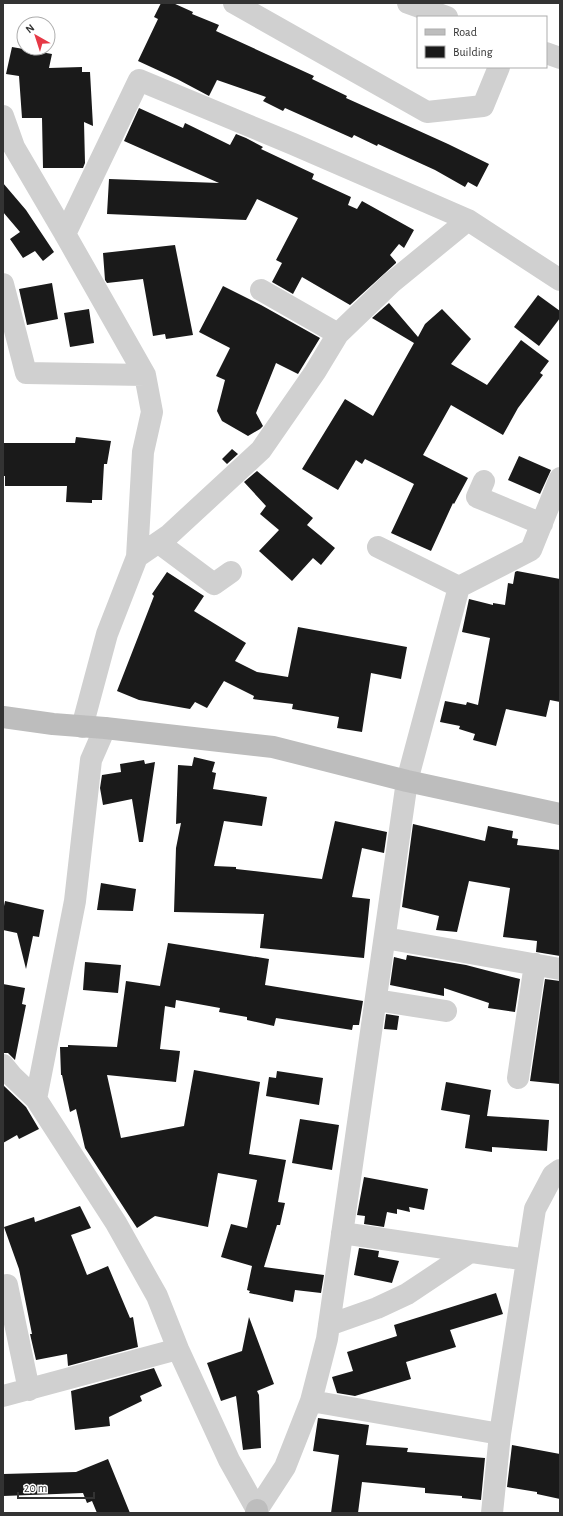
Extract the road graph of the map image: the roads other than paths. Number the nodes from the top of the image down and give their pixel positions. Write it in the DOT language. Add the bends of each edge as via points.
graph roads {
  1 [pos="234,3"];
  2 [pos="408,3"];
  3 [pos="444,16"];
  4 [pos="547,53"];
  5 [pos="560,58"];
  6 [pos="499,68"];
  7 [pos="3,116"];
  8 [pos="468,220"];
  9 [pos="65,234"];
  10 [pos="560,280"];
  11 [pos="3,284"];
  12 [pos="261,290"];
  13 [pos="338,334"];
  14 [pos="145,375"];
  15 [pos="560,478"];
  16 [pos="484,481"];
  17 [pos="550,515"];
  18 [pos="158,543"];
  19 [pos="378,547"];
  20 [pos="137,557"];
  21 [pos="231,572"];
  22 [pos="459,587"];
  23 [pos="3,717"];
  24 [pos="53,724"];
  25 [pos="3,726"];
  26 [pos="82,727"];
  27 [pos="105,728"];
  28 [pos="408,781"];
  29 [pos="560,814"];
  30 [pos="385,938"];
  31 [pos="535,964"];
  32 [pos="560,969"];
  33 [pos="376,1000"];
  34 [pos="446,1011"];
  35 [pos="6,1074"];
  36 [pos="518,1078"];
  37 [pos="36,1099"];
  38 [pos="560,1170"];
  39 [pos="342,1233"];
  40 [pos="470,1252"];
  41 [pos="527,1260"];
  42 [pos="7,1286"];
  43 [pos="329,1325"];
  44 [pos="178,1349"];
  45 [pos="28,1390"];
  46 [pos="3,1396"];
  47 [pos="312,1401"];
  48 [pos="500,1434"];
  49 [pos="257,1511"];
  50 [pos="492,1513"];
  1 -- 6 [label="street" via="427,112 483,106"];
  2 -- 3 [label="street"];
  4 -- 5 [label="street"];
  7 -- 9 [label="street" via="14,147"];
  8 -- 9 [label="street" via="139,80"];
  8 -- 10 [label="street"];
  8 -- 13 [label="street" via="391,283"];
  9 -- 14 [label="street"];
  11 -- 14 [label="street" via="26,373"];
  12 -- 13 [label="street"];
  13 -- 18 [label="street" via="261,450 170,535"];
  14 -- 20 [label="street" via="152,412 143,452"];
  15 -- 17 [label="street"];
  16 -- 17 [label="street" via="477,497"];
  17 -- 22 [label="street" via="532,550"];
  18 -- 20 [label="street"];
  18 -- 21 [label="street" via="214,584"];
  19 -- 22 [label="street"];
  20 -- 26 [label="street" via="107,634"];
  22 -- 28 [label="street"];
  23 -- 24 [label="street"];
  24 -- 25 [label="street"];
  24 -- 26 [label="street"];
  26 -- 27 [label="street"];
  27 -- 28 [label="street" via="273,747"];
  27 -- 37 [label="street" via="90,760 75,901"];
  28 -- 29 [label="street"];
  28 -- 30 [label="street"];
  30 -- 31 [label="street"];
  30 -- 33 [label="street"];
  31 -- 32 [label="street"];
  31 -- 36 [label="street"];
  33 -- 34 [label="street"];
  33 -- 39 [label="street"];
  35 -- 37 [label="street"];
  37 -- 44 [label="street" via="116,1223 157,1296"];
  38 -- 41 [label="street" via="553,1174 535,1209"];
  39 -- 40 [label="street"];
  39 -- 43 [label="street"];
  40 -- 41 [label="street"];
  40 -- 43 [label="street" via="407,1294"];
  41 -- 48 [label="street"];
  42 -- 45 [label="street"];
  43 -- 47 [label="street"];
  44 -- 45 [label="street"];
  44 -- 49 [label="street" via="229,1460"];
  45 -- 46 [label="street"];
  47 -- 48 [label="street"];
  47 -- 49 [label="street" via="286,1467"];
  48 -- 50 [label="street"];
}
